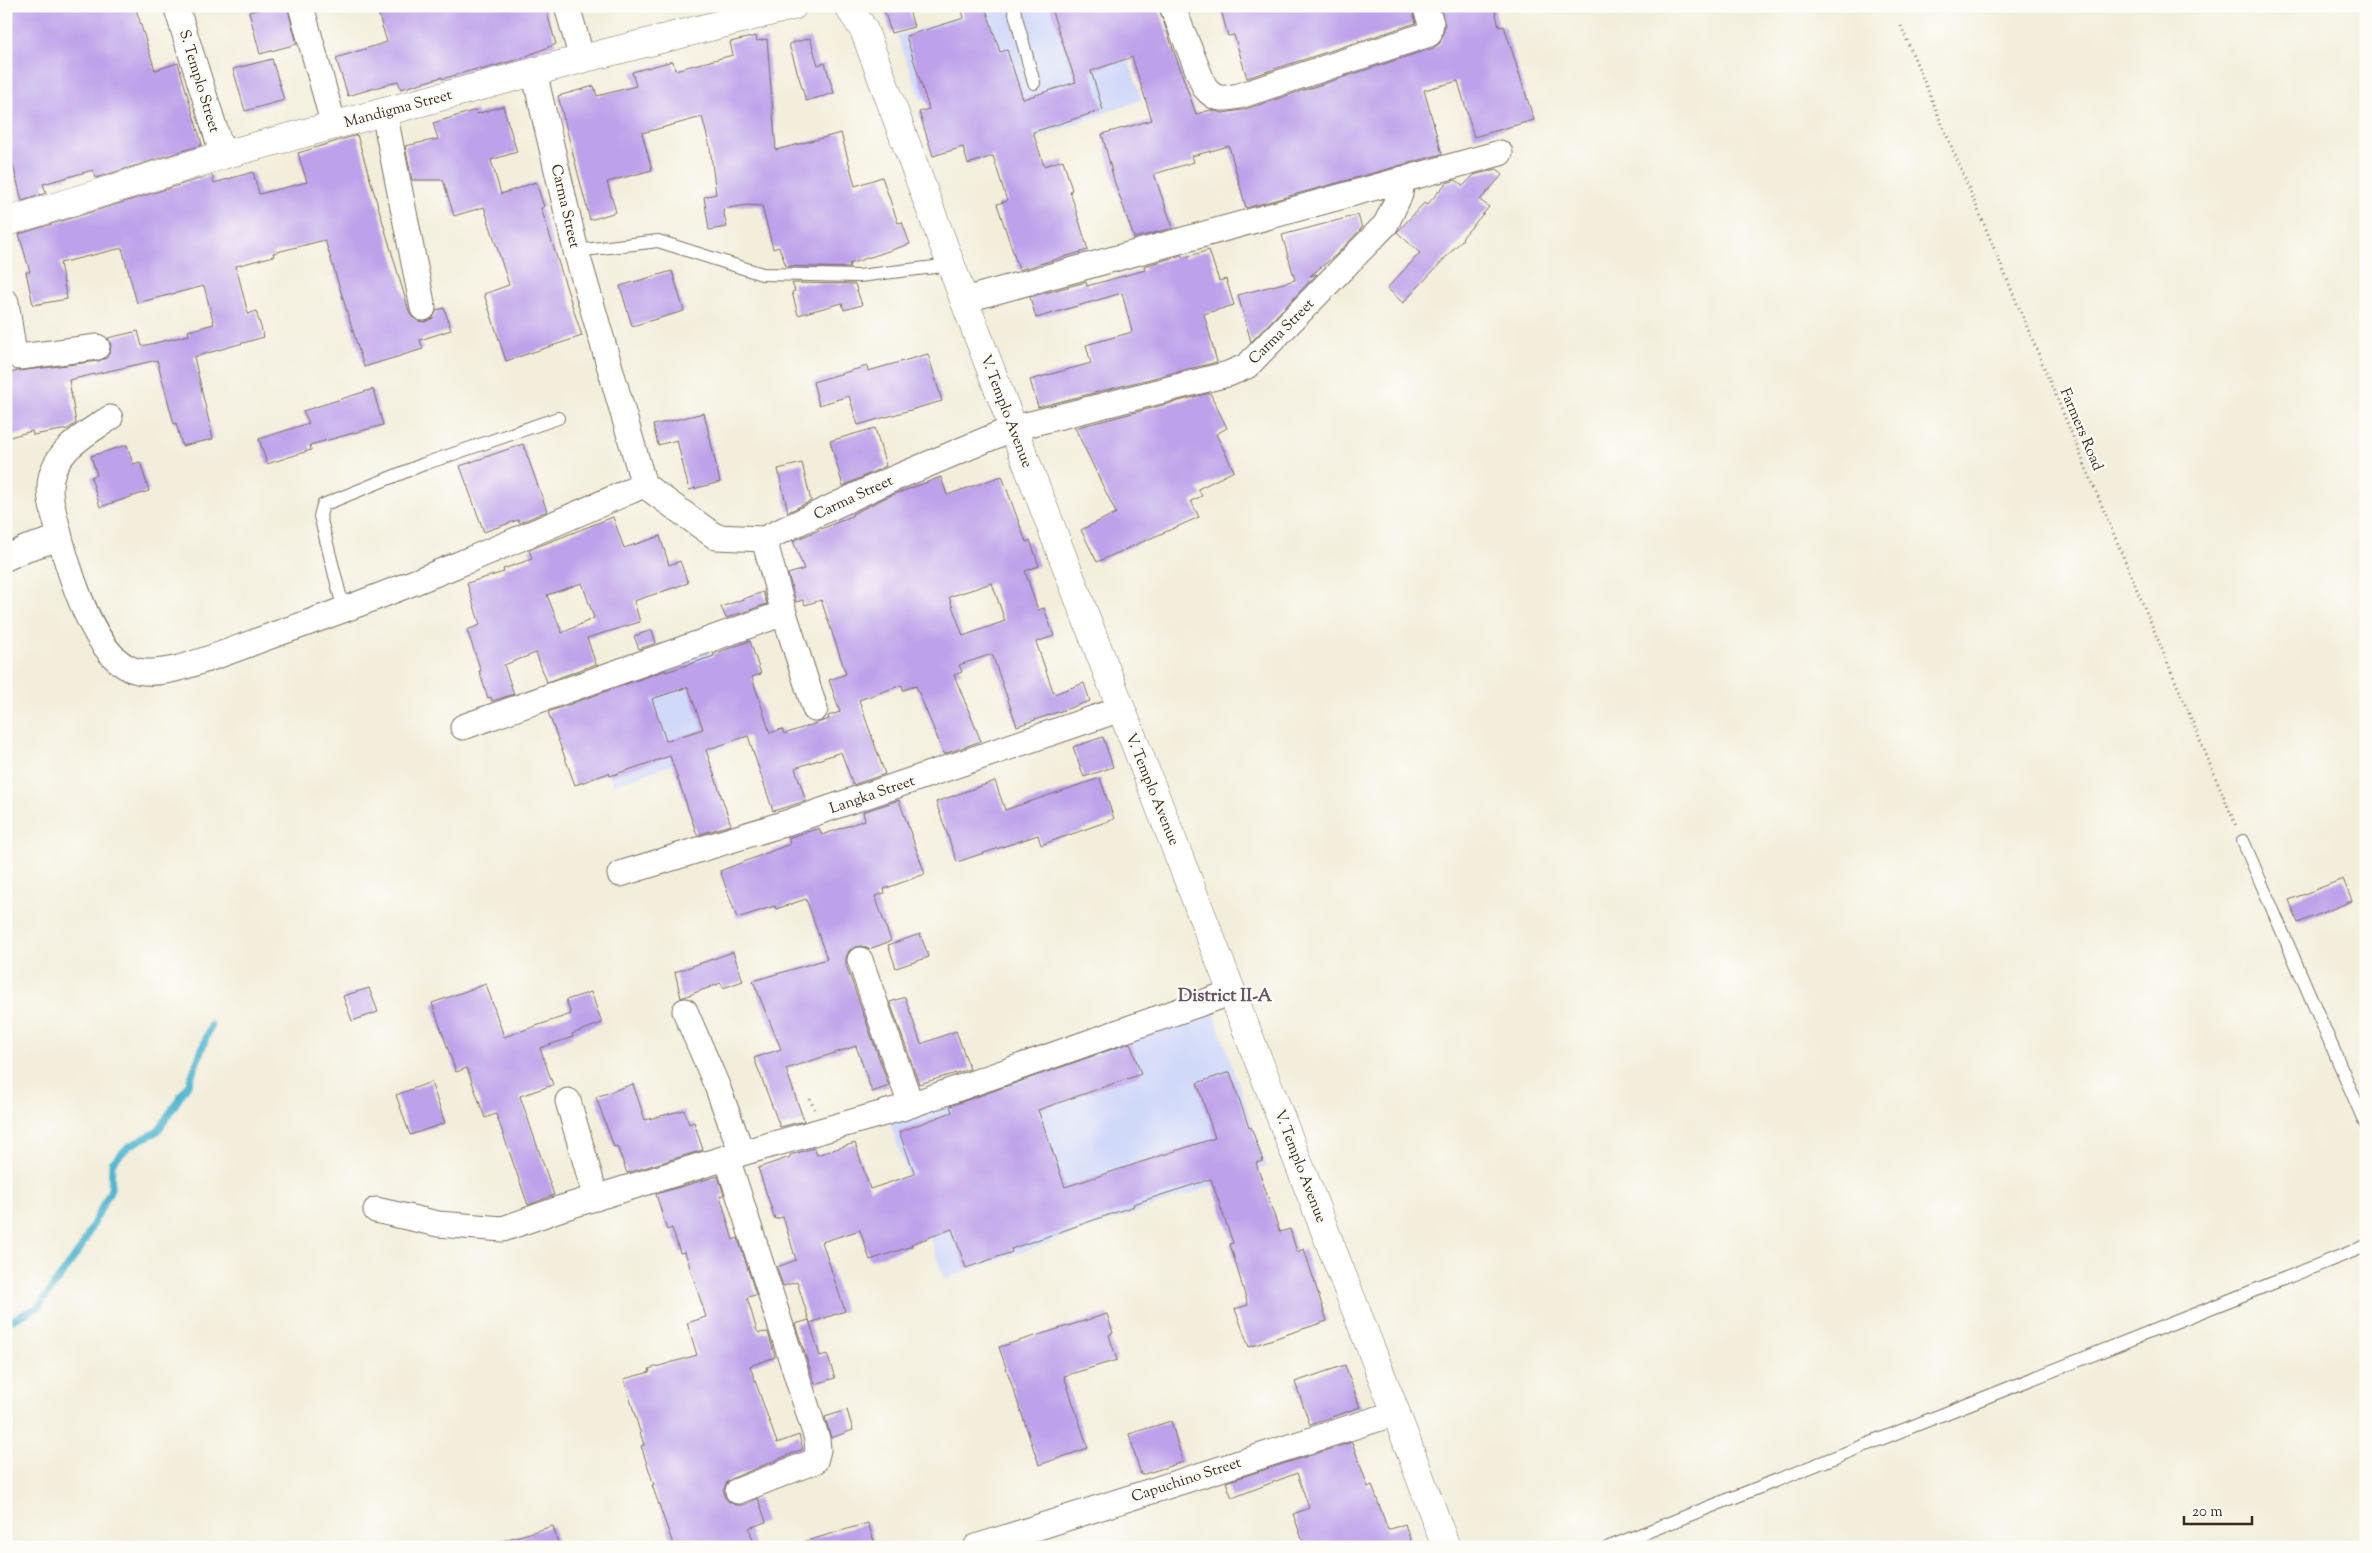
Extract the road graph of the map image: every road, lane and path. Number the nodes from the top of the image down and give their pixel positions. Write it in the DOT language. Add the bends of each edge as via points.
graph roads {
  1 [pos="176,6"];
  2 [pos="301,6"];
  3 [pos="567,6"];
  4 [pos="793,6"];
  5 [pos="848,6"];
  6 [pos="1012,6"];
  7 [pos="1425,6"];
  8 [pos="1174,7"];
  9 [pos="863,18"];
  10 [pos="1901,26"];
  11 [pos="582,59"];
  12 [pos="534,72"];
  13 [pos="1034,83"];
  14 [pos="384,112"];
  15 [pos="334,126"];
  16 [pos="1500,153"];
  17 [pos="223,155"];
  18 [pos="1402,179"];
  19 [pos="6,222"];
  20 [pos="576,251"];
  21 [pos="951,266"];
  22 [pos="964,300"];
  23 [pos="6,302"];
  24 [pos="423,308"];
  25 [pos="97,348"];
  26 [pos="110,418"];
  27 [pos="558,418"];
  28 [pos="1014,428"];
  29 [pos="644,485"];
  30 [pos="60,538"];
  31 [pos="764,539"];
  32 [pos="6,558"];
  33 [pos="344,611"];
  34 [pos="784,613"];
  35 [pos="815,709"];
  36 [pos="1122,709"];
  37 [pos="463,728"];
  38 [pos="2243,841"];
  39 [pos="620,874"];
  40 [pos="860,960"];
  41 [pos="1233,992"];
  42 [pos="685,1011"];
  43 [pos="568,1101"];
  44 [pos="911,1105"];
  45 [pos="2366,1125"];
  46 [pos="734,1156"];
  47 [pos="596,1198"];
  48 [pos="376,1210"];
  49 [pos="2366,1246"];
  50 [pos="1396,1413"];
  51 [pos="738,1491"];
  52 [pos="976,1547"];
  53 [pos="1446,1547"];
  54 [pos="1609,1547"];
  1 -- 17 [label="street, S. Templo Street"];
  2 -- 15 [label="street"];
  3 -- 11 [label="street"];
  4 -- 11 [label="main road, Mandigma Street"];
  5 -- 9 [label="main road, V. Templo Avenue"];
  6 -- 13 [label="lane"];
  7 -- 8 [label="street" via="1431,23 1428,34 1239,96 1221,99 1212,96 1205,88"];
  9 -- 21 [label="main road, V. Templo Avenue"];
  10 -- 38 [label="path, Farmers Road"];
  11 -- 12 [label="main road, Mandigma Street"];
  12 -- 14 [label="main road, Mandigma Street"];
  12 -- 20 [label="street, Carma Street"];
  14 -- 15 [label="main road, Mandigma Street"];
  14 -- 24 [label="street"];
  15 -- 17 [label="main road, Mandigma Street"];
  16 -- 18 [label="street"];
  17 -- 19 [label="main road, Mandigma Street"];
  18 -- 22 [label="street"];
  18 -- 28 [label="street, Carma Street" via="1400,194 1386,224 1247,366 1228,374"];
  20 -- 21 [label="lane" via="658,241 762,274 859,276"];
  20 -- 29 [label="street, Carma Street"];
  21 -- 22 [label="main road, V. Templo Avenue"];
  22 -- 28 [label="main road, V. Templo Avenue"];
  23 -- 25 [label="street" via="13,348 20,357"];
  26 -- 30 [label="street" via="80,438 52,471 50,489"];
  27 -- 33 [label="lane" via="424,464 323,505 320,516"];
  28 -- 31 [label="street, Carma Street" via="881,484"];
  28 -- 36 [label="main road, V. Templo Avenue"];
  29 -- 31 [label="street, Carma Street" via="716,536"];
  29 -- 33 [label="street"];
  30 -- 32 [label="street"];
  30 -- 33 [label="street" via="76,590 100,640 123,665 141,672 174,669"];
  31 -- 34 [label="street"];
  34 -- 35 [label="street"];
  34 -- 37 [label="street"];
  36 -- 39 [label="street, Langka Street" via="782,824"];
  36 -- 41 [label="main road, V. Templo Avenue"];
  38 -- 45 [label="lane"];
  40 -- 44 [label="street"];
  41 -- 44 [label="street"];
  41 -- 50 [label="main road, V. Templo Avenue"];
  42 -- 46 [label="street" via="717,1086"];
  43 -- 47 [label="street"];
  44 -- 46 [label="street"];
  46 -- 47 [label="street"];
  46 -- 51 [label="street" via="815,1430 818,1450 814,1461"];
  47 -- 48 [label="street" via="503,1229 438,1224"];
  49 -- 54 [label="lane"];
  50 -- 52 [label="street, Capuchino Street"];
  50 -- 53 [label="main road, V. Templo Avenue"];
}
